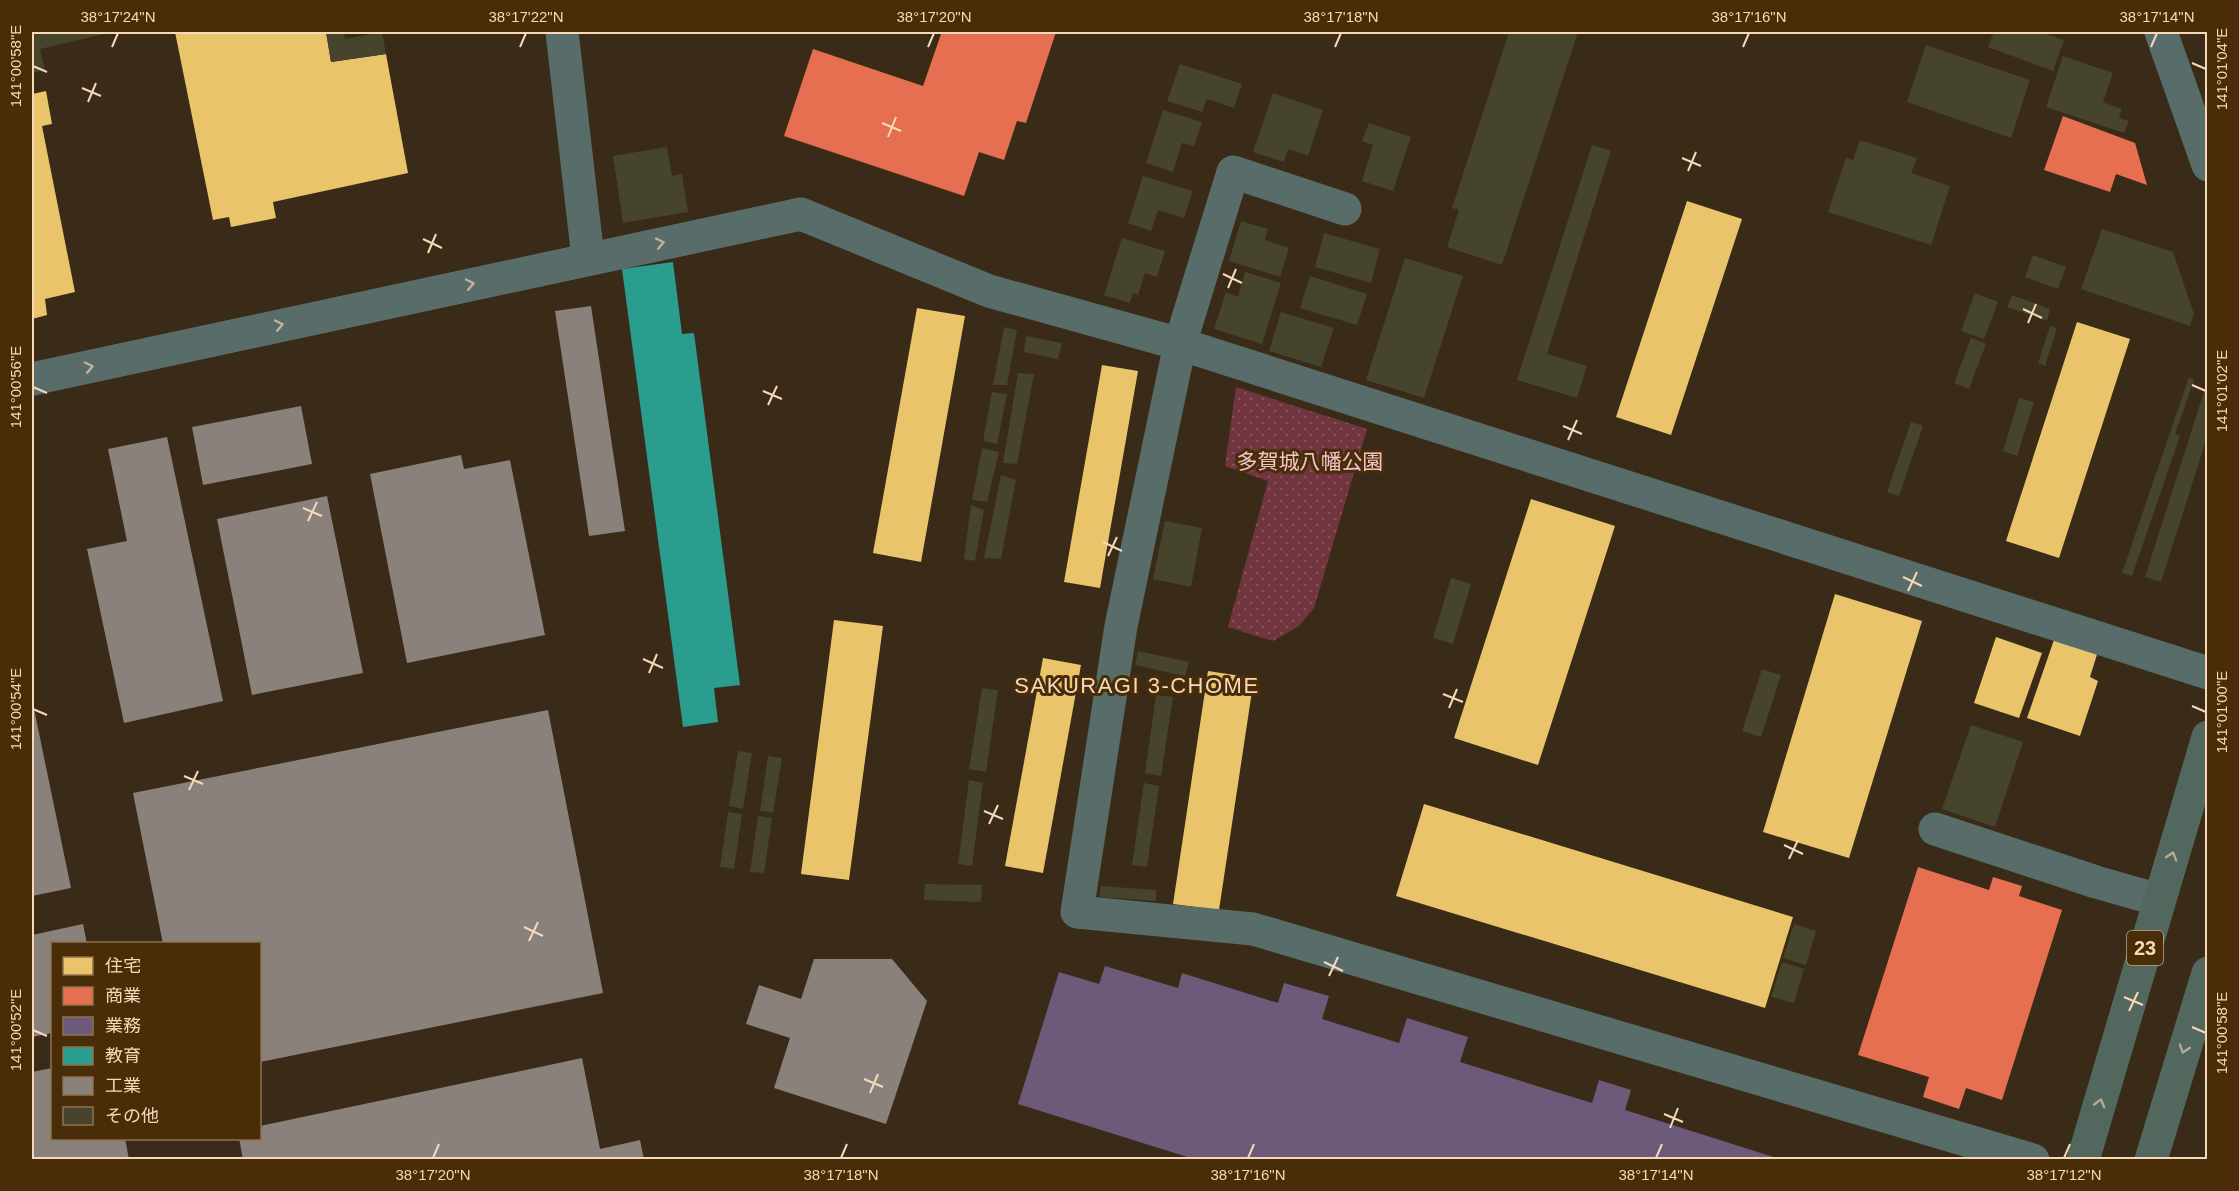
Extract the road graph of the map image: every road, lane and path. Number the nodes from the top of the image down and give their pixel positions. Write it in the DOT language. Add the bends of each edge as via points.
graph roads {
  1 [pos="562,32"];
  2 [pos="2161,32"];
  3 [pos="2208,165"];
  4 [pos="1345,209"];
  5 [pos="588,258"];
  6 [pos="1180,344"];
  7 [pos="32,379"];
  8 [pos="2208,673"];
  9 [pos="2208,737"];
  10 [pos="1935,829"];
  11 [pos="2159,900"];
  12 [pos="2208,973"];
  13 [pos="2033,1160"];
  14 [pos="2083,1160"];
  15 [pos="2151,1160"];
  1 -- 5 [label="street"];
  2 -- 3 [label="street"];
  4 -- 6 [label="street" via="1233,172"];
  5 -- 6 [label="street, one-way" via="801,214 989,291"];
  7 -- 5 [label="street, one-way"];
  6 -- 8 [label="street"];
  6 -- 13 [label="street" via="1122,626 1077,912 1253,929"];
  11 -- 9 [label="main road, 23, one-way"];
  10 -- 11 [label="street"];
  14 -- 11 [label="main road, 23, one-way"];
  12 -- 15 [label="main road, one-way"];
}
